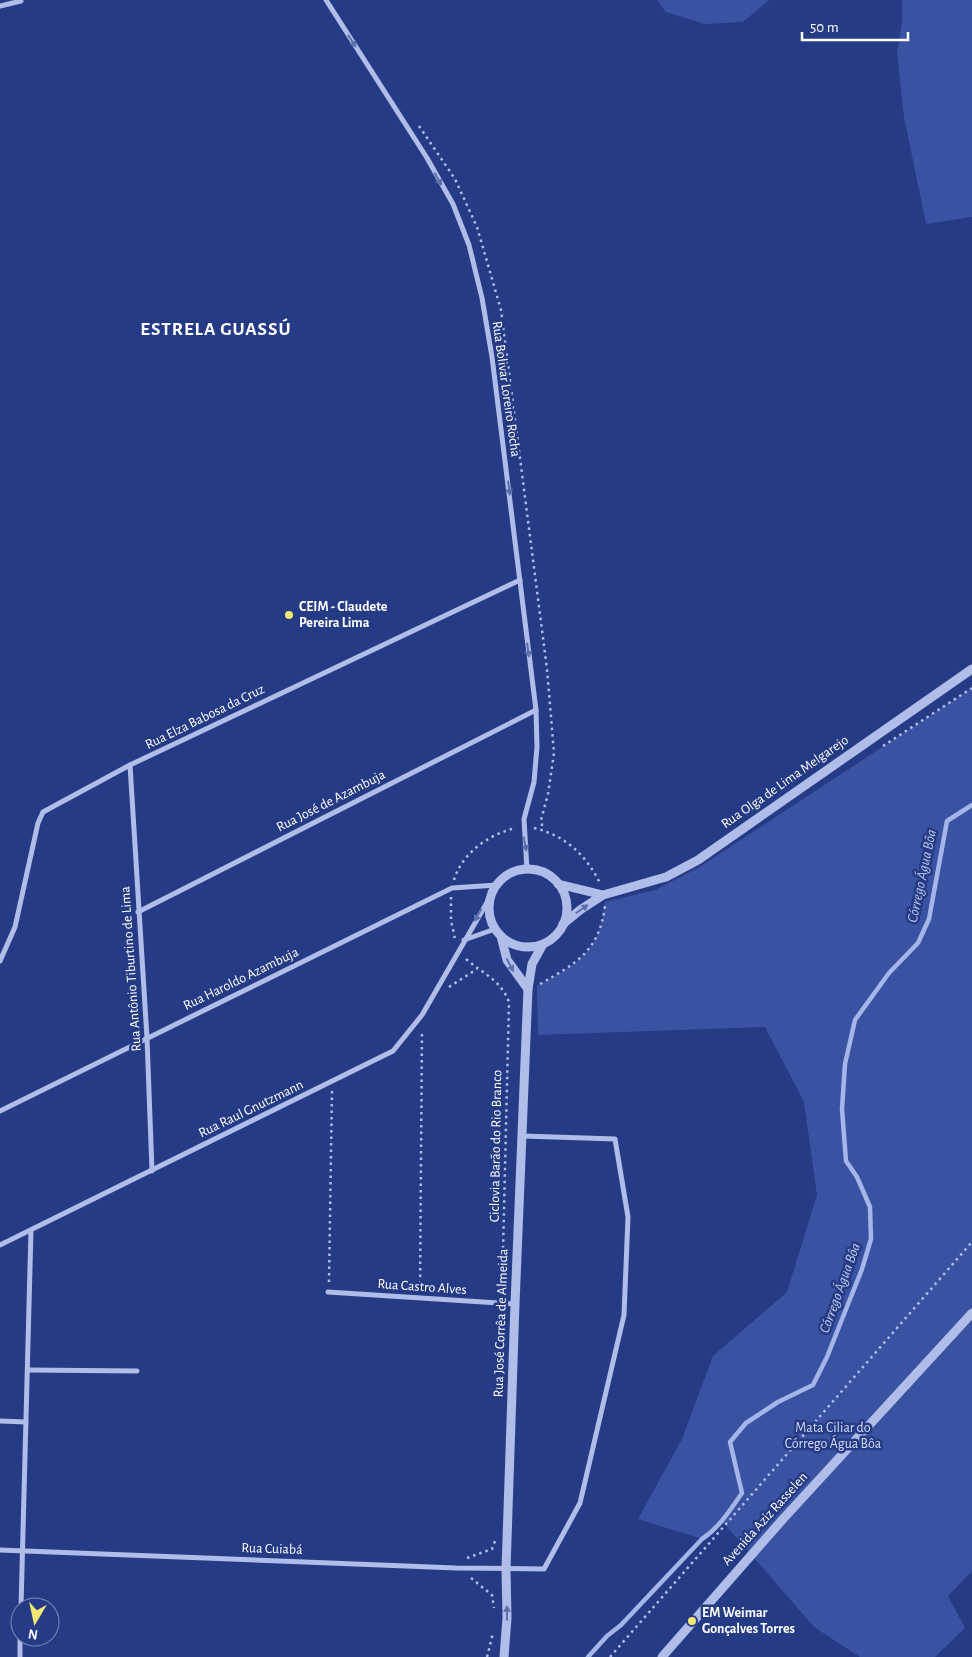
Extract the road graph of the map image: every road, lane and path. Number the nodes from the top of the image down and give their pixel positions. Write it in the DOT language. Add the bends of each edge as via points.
graph roads {
  1 [pos="326,0"];
  2 [pos="21,1"];
  3 [pos="0,6"];
  4 [pos="520,580"];
  5 [pos="972,669"];
  6 [pos="536,710"];
  7 [pos="130,765"];
  8 [pos="543,830"];
  9 [pos="527,870"];
  10 [pos="558,884"];
  11 [pos="495,888"];
  12 [pos="605,895"];
  13 [pos="138,912"];
  14 [pos="563,924"];
  15 [pos="498,933"];
  16 [pos="464,940"];
  17 [pos="543,944"];
  18 [pos="459,949"];
  19 [pos="0,961"];
  20 [pos="477,969"];
  21 [pos="528,989"];
  22 [pos="430,1000"];
  23 [pos="422,1014"];
  24 [pos="147,1038"];
  25 [pos="332,1081"];
  26 [pos="0,1111"];
  27 [pos="523,1136"];
  28 [pos="152,1171"];
  29 [pos="31,1230"];
  30 [pos="972,1242"];
  31 [pos="0,1245"];
  32 [pos="328,1292"];
  33 [pos="420,1299"];
  34 [pos="502,1304"];
  35 [pos="514,1304"];
  36 [pos="972,1313"];
  37 [pos="28,1370"];
  38 [pos="137,1371"];
  39 [pos="0,1421"];
  40 [pos="26,1422"];
  41 [pos="495,1541"];
  42 [pos="0,1550"];
  43 [pos="24,1550"];
  44 [pos="456,1568"];
  45 [pos="506,1569"];
  46 [pos="22,1597"];
  47 [pos="495,1612"];
  48 [pos="495,1628"];
  49 [pos="487,1657"];
  50 [pos="504,1657"];
  51 [pos="610,1657"];
  52 [pos="662,1657"];
  1 -- 4 [label="street, Rua Bolivar Loreiro Rocha, one-way" via="427,158 453,204 469,245 492,357"];
  2 -- 3 [label="street"];
  4 -- 6 [label="street, Rua Bolivar Loreiro Rocha, one-way"];
  4 -- 7 [label="street, Rua Elza Babosa da Cruz"];
  5 -- 12 [label="street, Rua Olga de Lima Melgarejo" via="698,860 666,877"];
  6 -- 9 [label="street, Rua Bolivar Loreiro Rocha, one-way" via="534,782 524,818"];
  6 -- 13 [label="street, Rua José de Azambuja"];
  7 -- 13 [label="street, Rua Antônio Tiburtino de Lima"];
  7 -- 19 [label="street, Rua Elza Babosa da Cruz" via="43,812 15,927"];
  8 -- 12 [label="path" via="566,841 582,854"];
  9 -- 10 [label="street" via="544,874"];
  9 -- 11 [label="street" via="510,874"];
  10 -- 12 [label="street"];
  10 -- 14 [label="street" via="566,904"];
  11 -- 15 [label="street" via="489,911"];
  11 -- 16 [label="street, Rua Raul Gnutzmann, one-way"];
  11 -- 24 [label="street, Rua Haroldo Azambuja" via="452,888"];
  14 -- 12 [label="street, Rua Olga de Lima Melgarejo, one-way"];
  13 -- 24 [label="street, Rua Antônio Tiburtino de Lima"];
  14 -- 17 [label="street" via="552,939"];
  15 -- 16 [label="street"];
  15 -- 17 [label="street" via="521,946"];
  15 -- 21 [label="street, one-way" via="507,960"];
  16 -- 18 [label="street, Rua Raul Gnutzmann"];
  17 -- 21 [label="street, Rua José Corrêa de Almeida" via="532,964"];
  18 -- 20 [label="path, Ciclovia Barão do Rio Branco"];
  18 -- 22 [label="street, Rua Raul Gnutzmann"];
  20 -- 22 [label="path"];
  20 -- 34 [label="path, Ciclovia Barão do Rio Branco" via="491,976 504,989 509,1002"];
  21 -- 27 [label="street, Rua José Corrêa de Almeida"];
  22 -- 23 [label="street, Rua Raul Gnutzmann"];
  23 -- 25 [label="street, Rua Raul Gnutzmann" via="392,1051"];
  23 -- 33 [label="path"];
  24 -- 26 [label="street, Rua Haroldo Azambuja"];
  24 -- 28 [label="street, Rua Antônio Tiburtino de Lima"];
  25 -- 28 [label="street, Rua Raul Gnutzmann"];
  25 -- 32 [label="path"];
  27 -- 35 [label="street, Rua José Corrêa de Almeida"];
  27 -- 45 [label="street, Rua Cuiabá" via="615,1139 628,1217 624,1315 580,1503 544,1569"];
  28 -- 29 [label="street, Rua Raul Gnutzmann"];
  29 -- 31 [label="street, Rua Raul Gnutzmann"];
  29 -- 37 [label="street"];
  30 -- 51 [label="path"];
  32 -- 33 [label="street, Rua Castro Alves"];
  33 -- 34 [label="street, Rua Castro Alves"];
  34 -- 35 [label="street, Rua Castro Alves"];
  35 -- 45 [label="street, Rua José Corrêa de Almeida"];
  36 -- 52 [label="street, Avenida Aziz Rasselen"];
  37 -- 38 [label="street"];
  37 -- 40 [label="street"];
  39 -- 40 [label="street"];
  40 -- 43 [label="street"];
  41 -- 44 [label="path" via="492,1549 468,1557"];
  42 -- 43 [label="street, Rua Cuiabá"];
  43 -- 44 [label="street, Rua Cuiabá"];
  43 -- 46 [label="street"];
  44 -- 45 [label="street, Rua Cuiabá"];
  44 -- 47 [label="path" via="492,1595"];
  50 -- 45 [label="street, Rua José Corrêa de Almeida, one-way"];
  48 -- 49 [label="path"];
}
